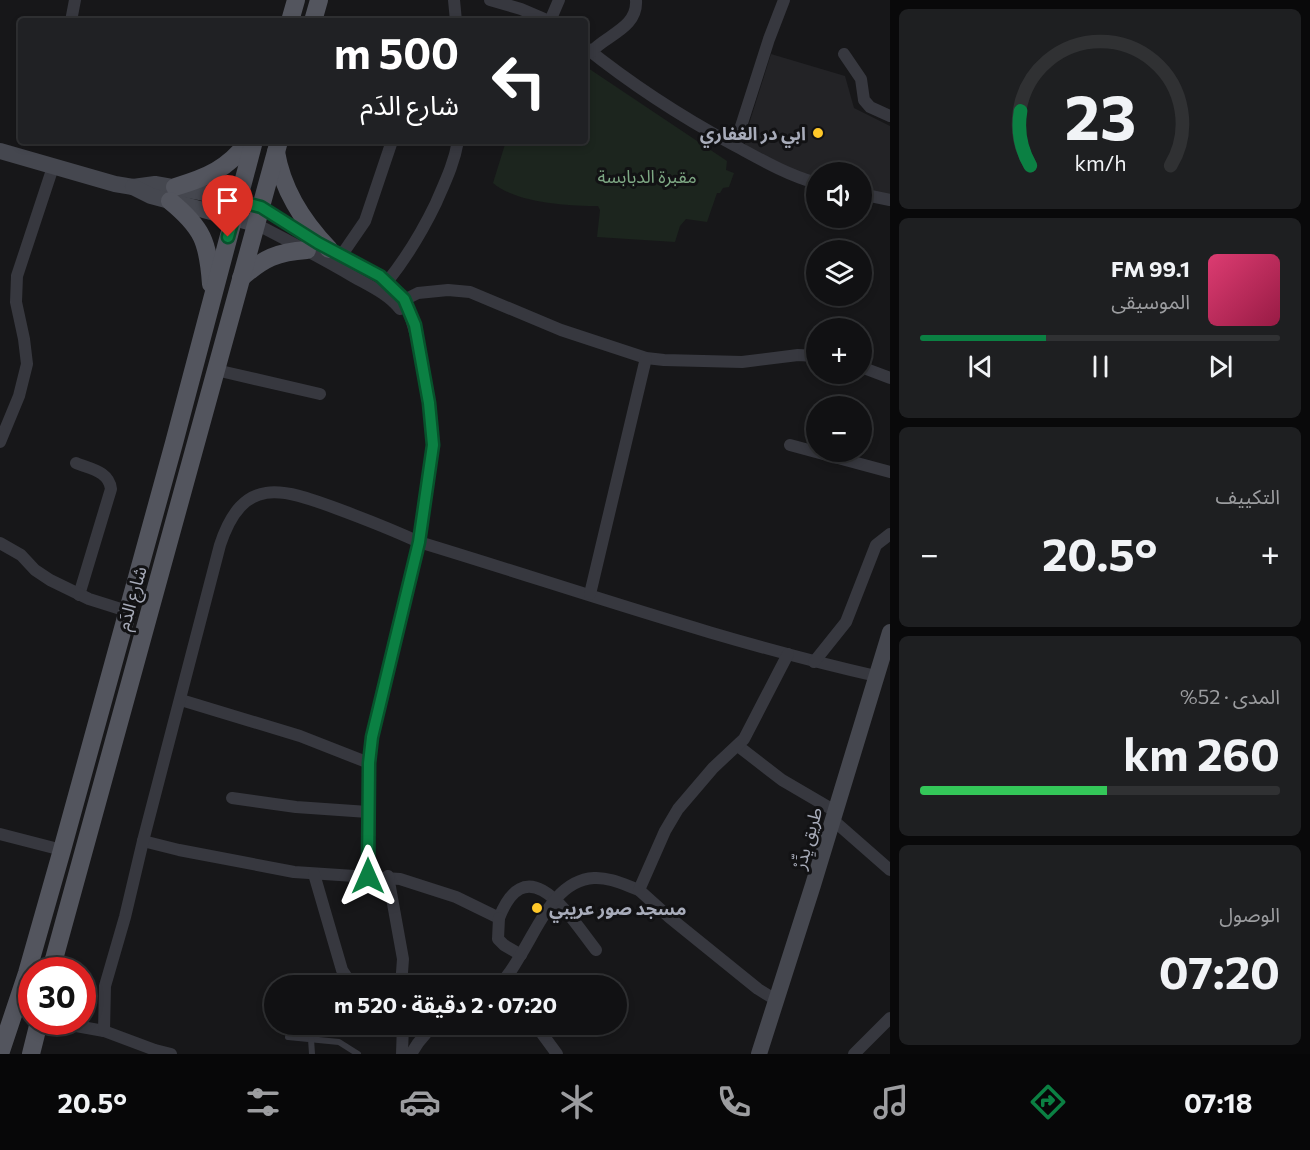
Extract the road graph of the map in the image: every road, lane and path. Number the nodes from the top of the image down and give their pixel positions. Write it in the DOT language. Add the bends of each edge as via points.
graph roads {
  1 [pos="75,0"];
  2 [pos="296,0"];
  3 [pos="319,0"];
  4 [pos="454,0"];
  5 [pos="490,0"];
  6 [pos="559,0"];
  7 [pos="636,0"];
  8 [pos="784,0"];
  9 [pos="71,18"];
  10 [pos="291,18"];
  11 [pos="314,18"];
  12 [pos="456,18"];
  13 [pos="543,18"];
  14 [pos="551,18"];
  15 [pos="588,50"];
  16 [pos="844,54"];
  17 [pos="890,116"];
  18 [pos="246,144"];
  19 [pos="253,144"];
  20 [pos="391,144"];
  21 [pos="457,144"];
  22 [pos="277,146"];
  23 [pos="735,146"];
  24 [pos="0,151"];
  25 [pos="53,167"];
  26 [pos="806,180"];
  27 [pos="172,194"];
  28 [pos="872,196"];
  29 [pos="890,200"];
  30 [pos="235,209"];
  31 [pos="258,216"];
  32 [pos="307,250"];
  33 [pos="335,252"];
  34 [pos="241,278"];
  35 [pos="387,282"];
  36 [pos="212,299"];
  37 [pos="400,302"];
  38 [pos="806,357"];
  39 [pos="646,358"];
  40 [pos="216,370"];
  41 [pos="872,371"];
  42 [pos="890,378"];
  43 [pos="320,394"];
  44 [pos="0,442"];
  45 [pos="790,445"];
  46 [pos="76,463"];
  47 [pos="890,472"];
  48 [pos="890,534"];
  49 [pos="419,542"];
  50 [pos="0,543"];
  51 [pos="590,594"];
  52 [pos="79,595"];
  53 [pos="127,611"];
  54 [pos="890,632"];
  55 [pos="788,654"];
  56 [pos="814,662"];
  57 [pos="876,676"];
  58 [pos="181,700"];
  59 [pos="738,746"];
  60 [pos="369,763"];
  61 [pos="232,798"];
  62 [pos="368,812"];
  63 [pos="834,815"];
  64 [pos="0,834"];
  65 [pos="142,841"];
  66 [pos="62,850"];
  67 [pos="890,870"];
  68 [pos="314,874"];
  69 [pos="368,876"];
  70 [pos="388,876"];
  71 [pos="639,890"];
  72 [pos="556,898"];
  73 [pos="499,918"];
  74 [pos="596,950"];
  75 [pos="521,955"];
  76 [pos="55,957"];
  77 [pos="345,975"];
  78 [pos="401,975"];
  79 [pos="507,975"];
  80 [pos="776,1000"];
  81 [pos="890,1018"];
  82 [pos="96,1030"];
  83 [pos="104,1031"];
  84 [pos="36,1035"];
  85 [pos="406,1035"];
  86 [pos="425,1035"];
  87 [pos="542,1035"];
  88 [pos="288,1037"];
  89 [pos="311,1039"];
  90 [pos="552,1051"];
  91 [pos="0,1054"];
  92 [pos="31,1054"];
  93 [pos="171,1054"];
  94 [pos="312,1054"];
  95 [pos="358,1054"];
  96 [pos="410,1054"];
  97 [pos="759,1054"];
  98 [pos="854,1054"];
  1 -- 9 [label="street"];
  2 -- 10 [label="main road"];
  3 -- 11 [label="main road"];
  4 -- 12 [label="street"];
  5 -- 13 [label="street"];
  6 -- 14 [label="street"];
  7 -- 15 [label="street" via="627,25"];
  8 -- 23 [label="street"];
  15 -- 23 [label="street" via="669,108"];
  16 -- 17 [label="street" via="861,79 864,100"];
  18 -- 27 [label="main road" via="216,173"];
  19 -- 30 [label="main road, شارع الدَم"];
  20 -- 33 [label="street" via="364,221"];
  21 -- 35 [label="street" via="449,176 422,233"];
  22 -- 31 [label="main road, شارع الدَم"];
  22 -- 33 [label="main road" via="284,180 294,201 317,236"];
  23 -- 26 [label="street"];
  24 -- 25 [label="street"];
  25 -- 27 [label="street" via="133,187 151,196"];
  25 -- 44 [label="street" via="17,276 16,302 27,364"];
  27 -- 30 [label="street"];
  27 -- 36 [label="main road" via="204,240"];
  28 -- 29 [label="street"];
  30 -- 31 [label="street"];
  30 -- 36 [label="main road, شارع الدَم"];
  31 -- 32 [label="street"];
  31 -- 33 [label="street"];
  31 -- 34 [label="main road, شارع الدَم"];
  32 -- 34 [label="main road" via="273,255"];
  32 -- 37 [label="street"];
  33 -- 35 [label="street"];
  34 -- 40 [label="main road, شارع الدَم"];
  35 -- 37 [label="street"];
  36 -- 53 [label="main road, شارع الدَم"];
  37 -- 39 [label="street" via="418,293 470,292 561,330"];
  37 -- 49 [label="street" via="415,325 433,445"];
  38 -- 39 [label="street" via="710,362"];
  39 -- 51 [label="street"];
  40 -- 43 [label="street"];
  40 -- 76 [label="main road, شارع الدَم"];
  41 -- 42 [label="street"];
  45 -- 47 [label="street"];
  46 -- 52 [label="street" via="106,476 111,489"];
  48 -- 56 [label="street" via="876,545 846,622"];
  49 -- 51 [label="street"];
  49 -- 58 [label="street" via="283,491 249,500 237,510 224,536"];
  49 -- 60 [label="street" via="374,726"];
  50 -- 52 [label="street" via="50,580"];
  51 -- 55 [label="street"];
  52 -- 53 [label="street"];
  53 -- 66 [label="main road, شارع الدَم"];
  54 -- 57 [label="street, طريق يِدِّرْ"];
  55 -- 56 [label="street"];
  55 -- 59 [label="street"];
  56 -- 57 [label="street"];
  57 -- 63 [label="street, طريق يِدِّرْ"];
  58 -- 60 [label="street" via="289,732"];
  58 -- 65 [label="street"];
  59 -- 63 [label="street"];
  59 -- 71 [label="street" via="678,809 664,831"];
  60 -- 62 [label="street"];
  61 -- 62 [label="street"];
  62 -- 69 [label="street"];
  63 -- 67 [label="street"];
  63 -- 80 [label="street, طريق يِدِّرْ"];
  64 -- 66 [label="street"];
  65 -- 68 [label="street"];
  65 -- 83 [label="street" via="105,986"];
  66 -- 91 [label="main road, شارع الدَم"];
  68 -- 69 [label="street"];
  68 -- 77 [label="street"];
  69 -- 70 [label="street"];
  70 -- 73 [label="street" via="456,897"];
  70 -- 78 [label="street" via="403,959"];
  71 -- 72 [label="street" via="595,878 579,881"];
  71 -- 80 [label="street"];
  72 -- 73 [label="street" via="535,887 522,889 510,897"];
  72 -- 74 [label="street"];
  72 -- 75 [label="street"];
  73 -- 75 [label="street" via="498,939"];
  75 -- 79 [label="street"];
  80 -- 97 [label="street, طريق يِدِّرْ"];
  81 -- 98 [label="street"];
  82 -- 83 [label="street"];
  83 -- 93 [label="street"];
  84 -- 92 [label="main road"];
  85 -- 96 [label="street"];
  86 -- 96 [label="street"];
  87 -- 90 [label="street"];
  88 -- 89 [label="lane"];
  89 -- 94 [label="lane"];
  89 -- 95 [label="lane" via="339,1042"];
}
